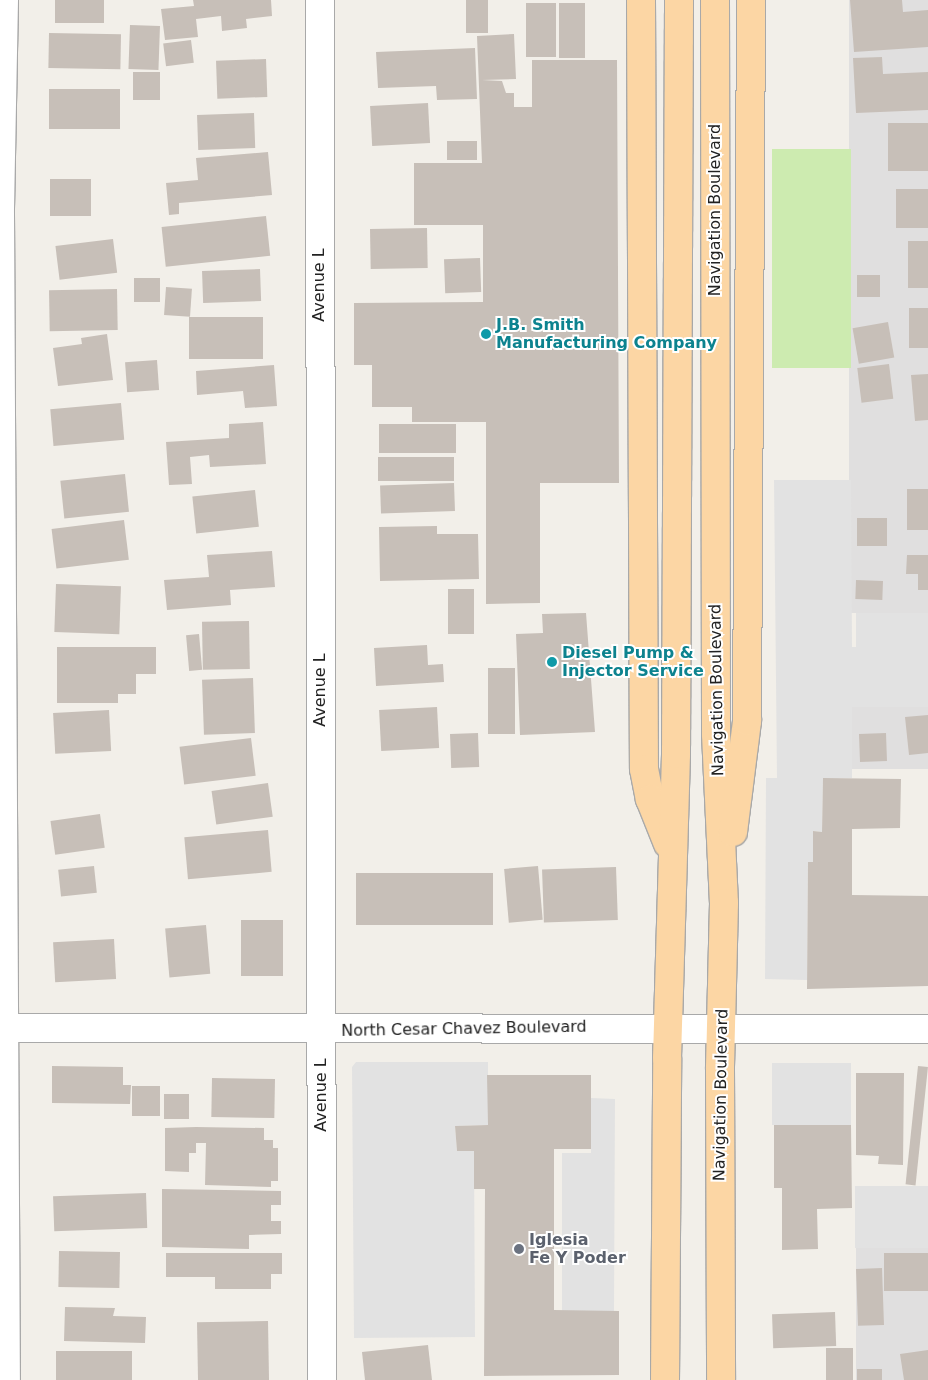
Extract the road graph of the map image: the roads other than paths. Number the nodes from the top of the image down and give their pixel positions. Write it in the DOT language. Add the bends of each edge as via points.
graph roads {
  1 [pos="4,0"];
  2 [pos="320,0"];
  3 [pos="641,0"];
  4 [pos="679,0"];
  5 [pos="715,0"];
  6 [pos="751,0"];
  7 [pos="0,214"];
  8 [pos="673,856"];
  9 [pos="724,903"];
  10 [pos="722,1026"];
  11 [pos="667,1027"];
  12 [pos="3,1028"];
  13 [pos="928,1028"];
  14 [pos="321,1031"];
  15 [pos="6,1380"];
  16 [pos="322,1380"];
  17 [pos="664,1380"];
  18 [pos="721,1380"];
  1 -- 7 [label="street"];
  2 -- 14 [label="street, Avenue L"];
  3 -- 8 [label="main road" via="644,769 650,799"];
  4 -- 8 [label="main road"];
  5 -- 9 [label="main road, Navigation Boulevard" via="716,734"];
  6 -- 9 [label="main road" via="748,721"];
  7 -- 12 [label="street"];
  8 -- 11 [label="main road"];
  9 -- 10 [label="main road, Navigation Boulevard"];
  10 -- 11 [label="street, North Cesar Chavez Boulevard"];
  10 -- 13 [label="street, North Cesar Chavez Boulevard"];
  10 -- 18 [label="main road, Navigation Boulevard"];
  11 -- 14 [label="street, North Cesar Chavez Boulevard"];
  11 -- 17 [label="main road"];
  12 -- 14 [label="street, North Cesar Chavez Boulevard"];
  12 -- 15 [label="street"];
  14 -- 16 [label="street, Avenue L"];
}
